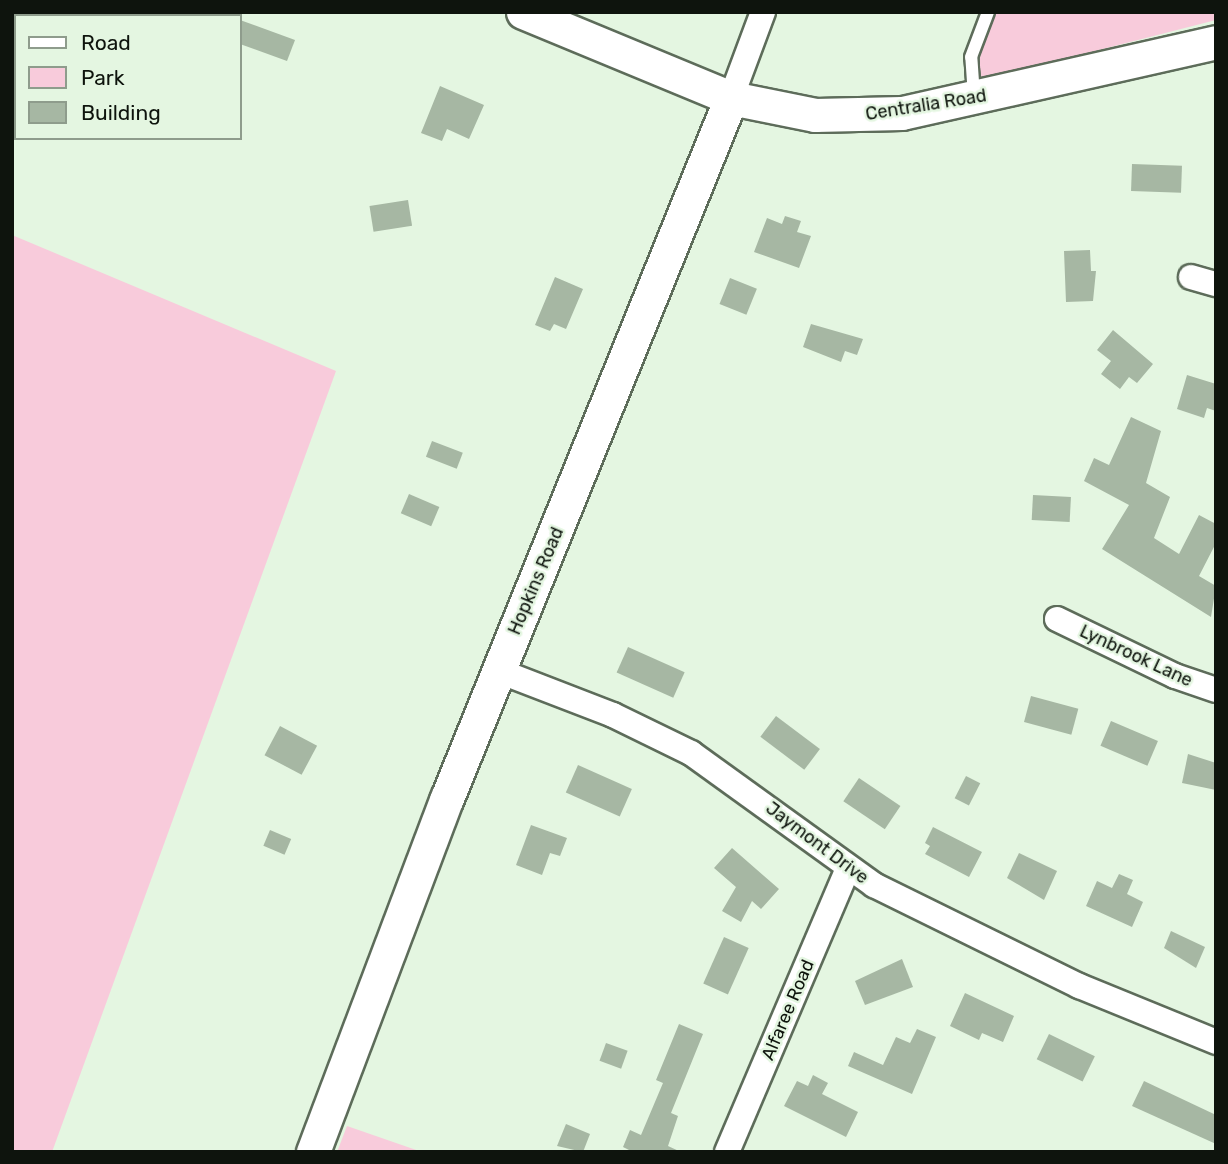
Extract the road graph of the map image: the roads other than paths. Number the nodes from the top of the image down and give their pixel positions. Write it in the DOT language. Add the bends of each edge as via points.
graph roads {
  1 [pos="523,12"];
  2 [pos="762,12"];
  3 [pos="988,12"];
  4 [pos="1216,42"];
  5 [pos="731,98"];
  6 [pos="975,98"];
  7 [pos="1191,277"];
  8 [pos="1216,285"];
  9 [pos="1057,619"];
  10 [pos="499,671"];
  11 [pos="1216,690"];
  12 [pos="848,869"];
  13 [pos="1216,1042"];
  14 [pos="730,1151"];
  15 [pos="313,1152"];
  1 -- 5 [label="main road, Centralia Road"];
  2 -- 5 [label="street, Hopkins Road"];
  3 -- 6 [label="lane" via="971,57"];
  4 -- 6 [label="main road, Centralia Road"];
  5 -- 6 [label="main road, Centralia Road" via="815,115 859,116"];
  5 -- 10 [label="main road, Hopkins Road"];
  7 -- 8 [label="street"];
  9 -- 11 [label="street, Lynbrook Lane"];
  10 -- 12 [label="street, Jaymont Drive" via="613,715 691,753"];
  10 -- 15 [label="main road, Hopkins Road"];
  12 -- 13 [label="street, Jaymont Drive" via="1079,986"];
  12 -- 14 [label="street, Alfaree Road"];
}
